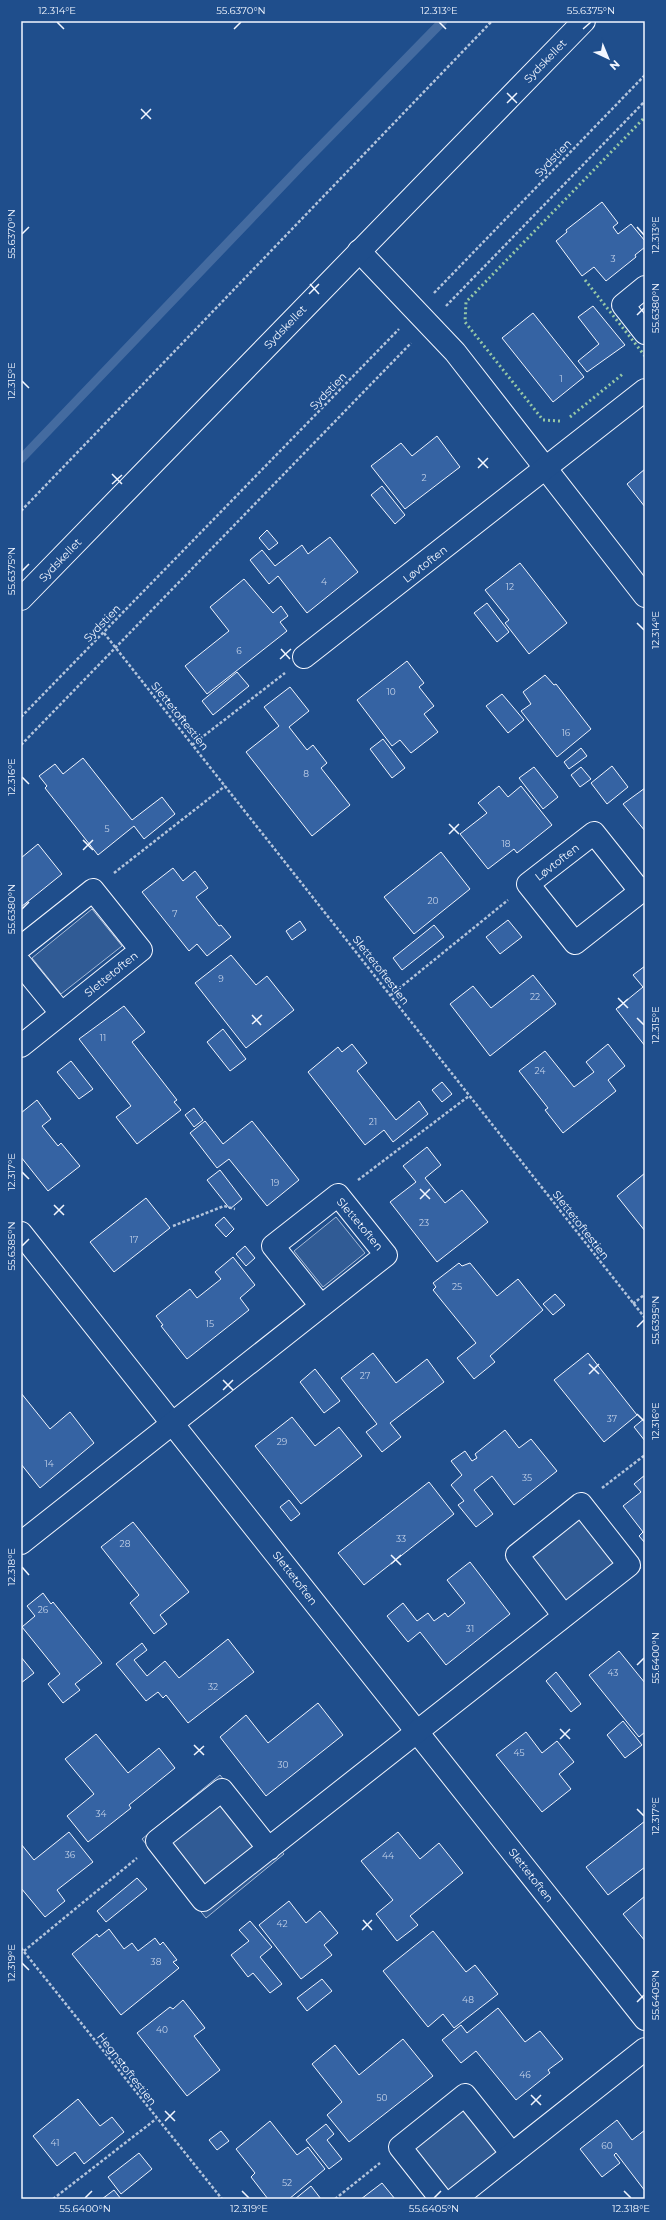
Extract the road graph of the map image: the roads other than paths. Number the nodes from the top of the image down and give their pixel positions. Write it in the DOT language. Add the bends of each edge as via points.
graph roads {
  1 [pos="584,21"];
  2 [pos="359,251"];
  3 [pos="645,287"];
  4 [pos="645,333"];
  5 [pos="645,390"];
  6 [pos="545,469"];
  7 [pos="645,596"];
  8 [pos="21,599"];
  9 [pos="304,658"];
  10 [pos="643,890"];
  11 [pos="21,947"];
  12 [pos="21,964"];
  13 [pos="61,1013"];
  14 [pos="21,1046"];
  15 [pos="21,1233"];
  16 [pos="321,1306"];
  17 [pos="172,1424"];
  18 [pos="23,1539"];
  19 [pos="564,1616"];
  20 [pos="417,1732"];
  21 [pos="269,1849"];
  22 [pos="645,2019"];
  23 [pos="645,2049"];
  24 [pos="512,2154"];
  25 [pos="441,2199"];
  26 [pos="455,2199"];
  1 -- 2 [label="street, Sydskellet"];
  2 -- 6 [label="street" via="455,352"];
  2 -- 8 [label="street, Sydskellet"];
  3 -- 4 [label="street" via="623,305"];
  5 -- 6 [label="street, Løvtoften"];
  6 -- 7 [label="street"];
  6 -- 9 [label="street, Løvtoften"];
  10 -- 10 [label="street, Løvtoften" via="575,943 528,884 594,833"];
  11 -- 13 [label="street, Slettetoften" via="93,890 141,950"];
  12 -- 13 [label="street"];
  13 -- 14 [label="street, Slettetoften"];
  15 -- 17 [label="street, Slettetoften"];
  16 -- 16 [label="street, Slettetoften" via="273,1246 338,1195 386,1255"];
  16 -- 17 [label="street, Slettetoften"];
  17 -- 18 [label="street, Slettetoften"];
  17 -- 20 [label="street, Slettetoften"];
  19 -- 19 [label="street" via="517,1555 581,1504 629,1565"];
  19 -- 20 [label="street"];
  20 -- 21 [label="street"];
  20 -- 22 [label="street, Slettetoften"];
  21 -- 21 [label="street" via="204,1900 157,1842 222,1790"];
  23 -- 24 [label="street"];
  24 -- 25 [label="street" via="465,2095 400,2147"];
  24 -- 26 [label="street"];
}
